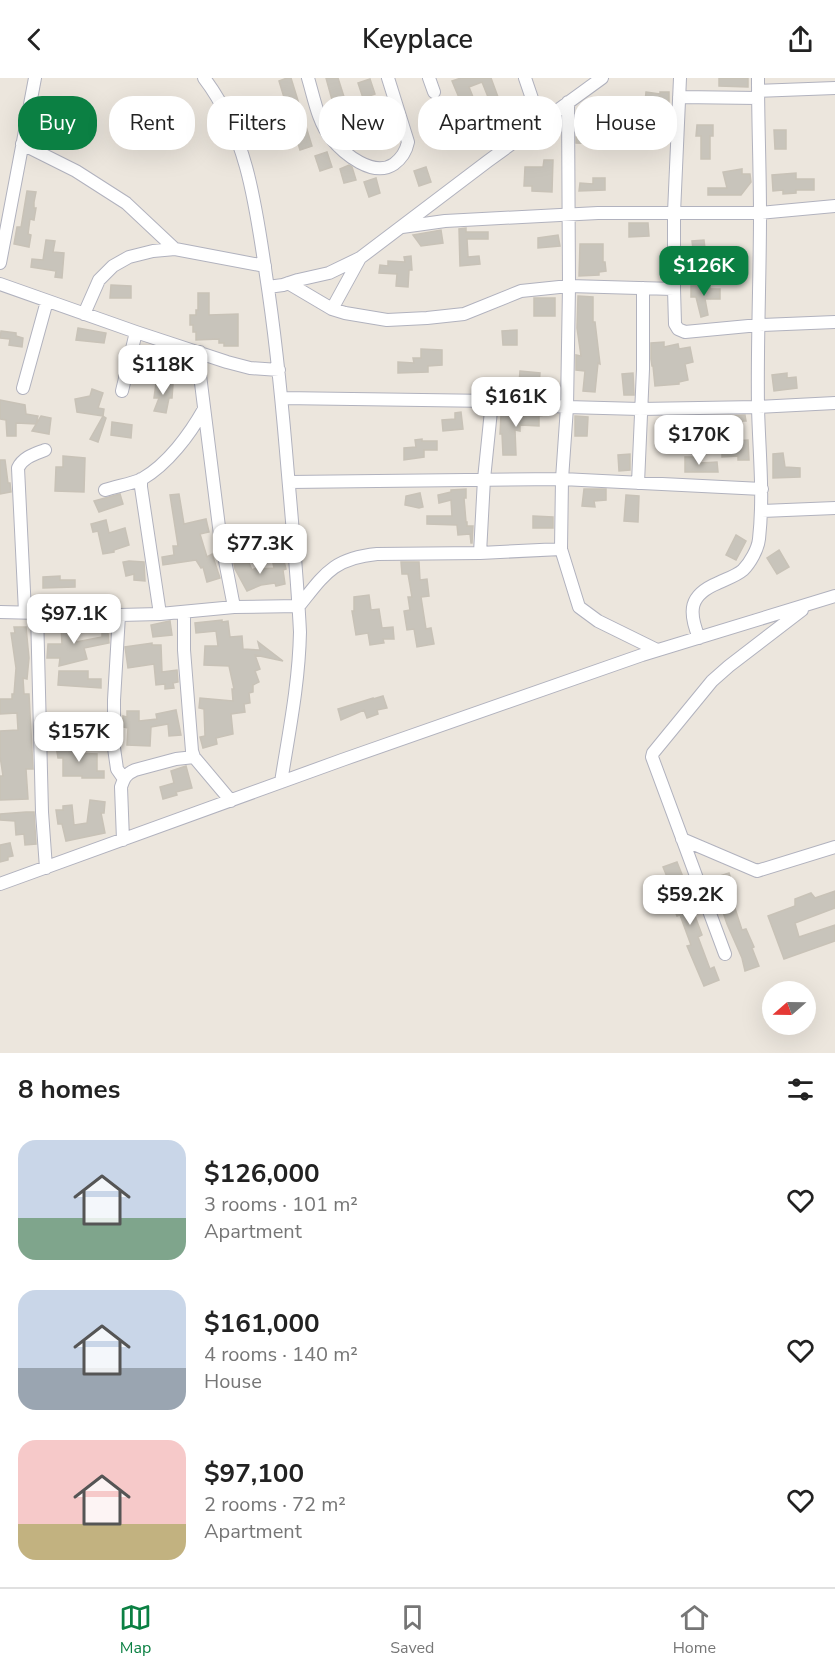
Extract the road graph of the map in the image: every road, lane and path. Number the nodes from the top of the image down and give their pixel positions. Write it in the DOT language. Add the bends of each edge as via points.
graph roads {
  1 [pos="34,78"];
  2 [pos="204,78"];
  3 [pos="308,78"];
  4 [pos="388,78"];
  5 [pos="429,78"];
  6 [pos="525,78"];
  7 [pos="602,78"];
  8 [pos="680,78"];
  9 [pos="758,78"];
  10 [pos="835,88"];
  11 [pos="434,92"];
  12 [pos="758,94"];
  13 [pos="31,96"];
  14 [pos="531,96"];
  15 [pos="679,97"];
  16 [pos="568,102"];
  17 [pos="562,106"];
  18 [pos="21,150"];
  19 [pos="34,150"];
  20 [pos="502,150"];
  21 [pos="835,206"];
  22 [pos="674,213"];
  23 [pos="760,213"];
  24 [pos="568,216"];
  25 [pos="402,227"];
  26 [pos="175,249"];
  27 [pos="360,258"];
  28 [pos="0,263"];
  29 [pos="265,266"];
  30 [pos="0,284"];
  31 [pos="288,284"];
  32 [pos="569,286"];
  33 [pos="268,287"];
  34 [pos="643,288"];
  35 [pos="674,289"];
  36 [pos="47,301"];
  37 [pos="333,309"];
  38 [pos="84,314"];
  39 [pos="835,322"];
  40 [pos="759,325"];
  41 [pos="136,332"];
  42 [pos="200,352"];
  43 [pos="279,370"];
  44 [pos="23,388"];
  45 [pos="122,391"];
  46 [pos="282,398"];
  47 [pos="492,401"];
  48 [pos="835,404"];
  49 [pos="567,407"];
  50 [pos="758,407"];
  51 [pos="204,409"];
  52 [pos="640,409"];
  53 [pos="45,450"];
  54 [pos="141,479"];
  55 [pos="484,479"];
  56 [pos="562,479"];
  57 [pos="289,482"];
  58 [pos="638,483"];
  59 [pos="762,489"];
  60 [pos="105,490"];
  61 [pos="835,508"];
  62 [pos="762,511"];
  63 [pos="561,549"];
  64 [pos="480,553"];
  65 [pos="835,596"];
  66 [pos="810,604"];
  67 [pos="299,606"];
  68 [pos="234,607"];
  69 [pos="0,612"];
  70 [pos="31,612"];
  71 [pos="184,612"];
  72 [pos="160,614"];
  73 [pos="118,615"];
  74 [pos="699,638"];
  75 [pos="657,650"];
  76 [pos="194,757"];
  77 [pos="124,779"];
  78 [pos="281,782"];
  79 [pos="231,801"];
  80 [pos="682,839"];
  81 [pos="123,840"];
  82 [pos="835,847"];
  83 [pos="46,868"];
  84 [pos="0,884"];
  85 [pos="725,954"];
  1 -- 13 [label="street"];
  2 -- 29 [label="street" via="230,119 252,184"];
  3 -- 4 [label="street" via="321,121 331,138 352,157 377,169 390,167 399,160 408,142"];
  5 -- 11 [label="street"];
  6 -- 14 [label="street"];
  7 -- 16 [label="street"];
  8 -- 15 [label="street"];
  9 -- 12 [label="street"];
  10 -- 12 [label="street"];
  12 -- 15 [label="street"];
  12 -- 23 [label="street"];
  15 -- 22 [label="street"];
  16 -- 17 [label="street"];
  16 -- 24 [label="street"];
  18 -- 28 [label="street"];
  19 -- 26 [label="street" via="126,203"];
  20 -- 25 [label="street"];
  21 -- 23 [label="street"];
  22 -- 23 [label="street"];
  22 -- 24 [label="street"];
  22 -- 35 [label="street"];
  23 -- 40 [label="street"];
  24 -- 25 [label="street" via="445,221"];
  24 -- 32 [label="street"];
  25 -- 27 [label="street"];
  26 -- 29 [label="street"];
  26 -- 38 [label="street" via="129,257 113,266 99,280"];
  27 -- 31 [label="street" via="329,273"];
  27 -- 37 [label="street"];
  29 -- 33 [label="street"];
  30 -- 36 [label="street"];
  31 -- 33 [label="street"];
  31 -- 37 [label="street"];
  32 -- 34 [label="street"];
  32 -- 37 [label="street" via="521,291 464,314 427,318 387,320"];
  32 -- 49 [label="street"];
  33 -- 43 [label="street"];
  34 -- 35 [label="street"];
  34 -- 52 [label="street"];
  35 -- 40 [label="street" via="675,324 685,332"];
  36 -- 38 [label="street"];
  36 -- 44 [label="street"];
  38 -- 41 [label="street"];
  39 -- 40 [label="street"];
  40 -- 50 [label="street"];
  41 -- 42 [label="street"];
  41 -- 45 [label="street"];
  42 -- 43 [label="street" via="250,368"];
  42 -- 51 [label="street"];
  43 -- 46 [label="street"];
  46 -- 47 [label="street"];
  46 -- 57 [label="street"];
  47 -- 49 [label="street"];
  47 -- 55 [label="street"];
  48 -- 50 [label="street"];
  49 -- 52 [label="street"];
  49 -- 56 [label="street"];
  50 -- 52 [label="street"];
  50 -- 59 [label="street"];
  51 -- 54 [label="street" via="166,460"];
  51 -- 68 [label="street" via="220,535"];
  52 -- 58 [label="street"];
  53 -- 70 [label="street" via="27,458 18,468"];
  54 -- 60 [label="street"];
  54 -- 72 [label="street"];
  55 -- 56 [label="street"];
  55 -- 57 [label="street"];
  55 -- 64 [label="street"];
  56 -- 58 [label="street"];
  56 -- 63 [label="street"];
  57 -- 67 [label="street"];
  58 -- 59 [label="street"];
  59 -- 62 [label="street"];
  61 -- 62 [label="street"];
  62 -- 74 [label="street" via="758,546 742,571 712,585 693,606 691,613"];
  63 -- 64 [label="street"];
  63 -- 75 [label="street" via="579,607 598,621"];
  64 -- 67 [label="street" via="361,555 330,569"];
  65 -- 66 [label="street"];
  66 -- 74 [label="street"];
  66 -- 80 [label="street" via="712,681 653,753 652,761"];
  67 -- 68 [label="street"];
  67 -- 78 [label="street" via="299,663"];
  68 -- 71 [label="street"];
  69 -- 70 [label="street"];
  70 -- 73 [label="street"];
  70 -- 83 [label="street"];
  71 -- 72 [label="street"];
  71 -- 76 [label="street"];
  72 -- 73 [label="street"];
  73 -- 77 [label="street" via="114,748 117,769"];
  74 -- 75 [label="street"];
  75 -- 78 [label="street"];
  76 -- 77 [label="street" via="135,770"];
  76 -- 79 [label="street"];
  77 -- 81 [label="street"];
  78 -- 79 [label="street"];
  79 -- 81 [label="street"];
  80 -- 82 [label="street" via="757,871"];
  80 -- 85 [label="street"];
  81 -- 83 [label="street"];
  83 -- 84 [label="street"];
}
